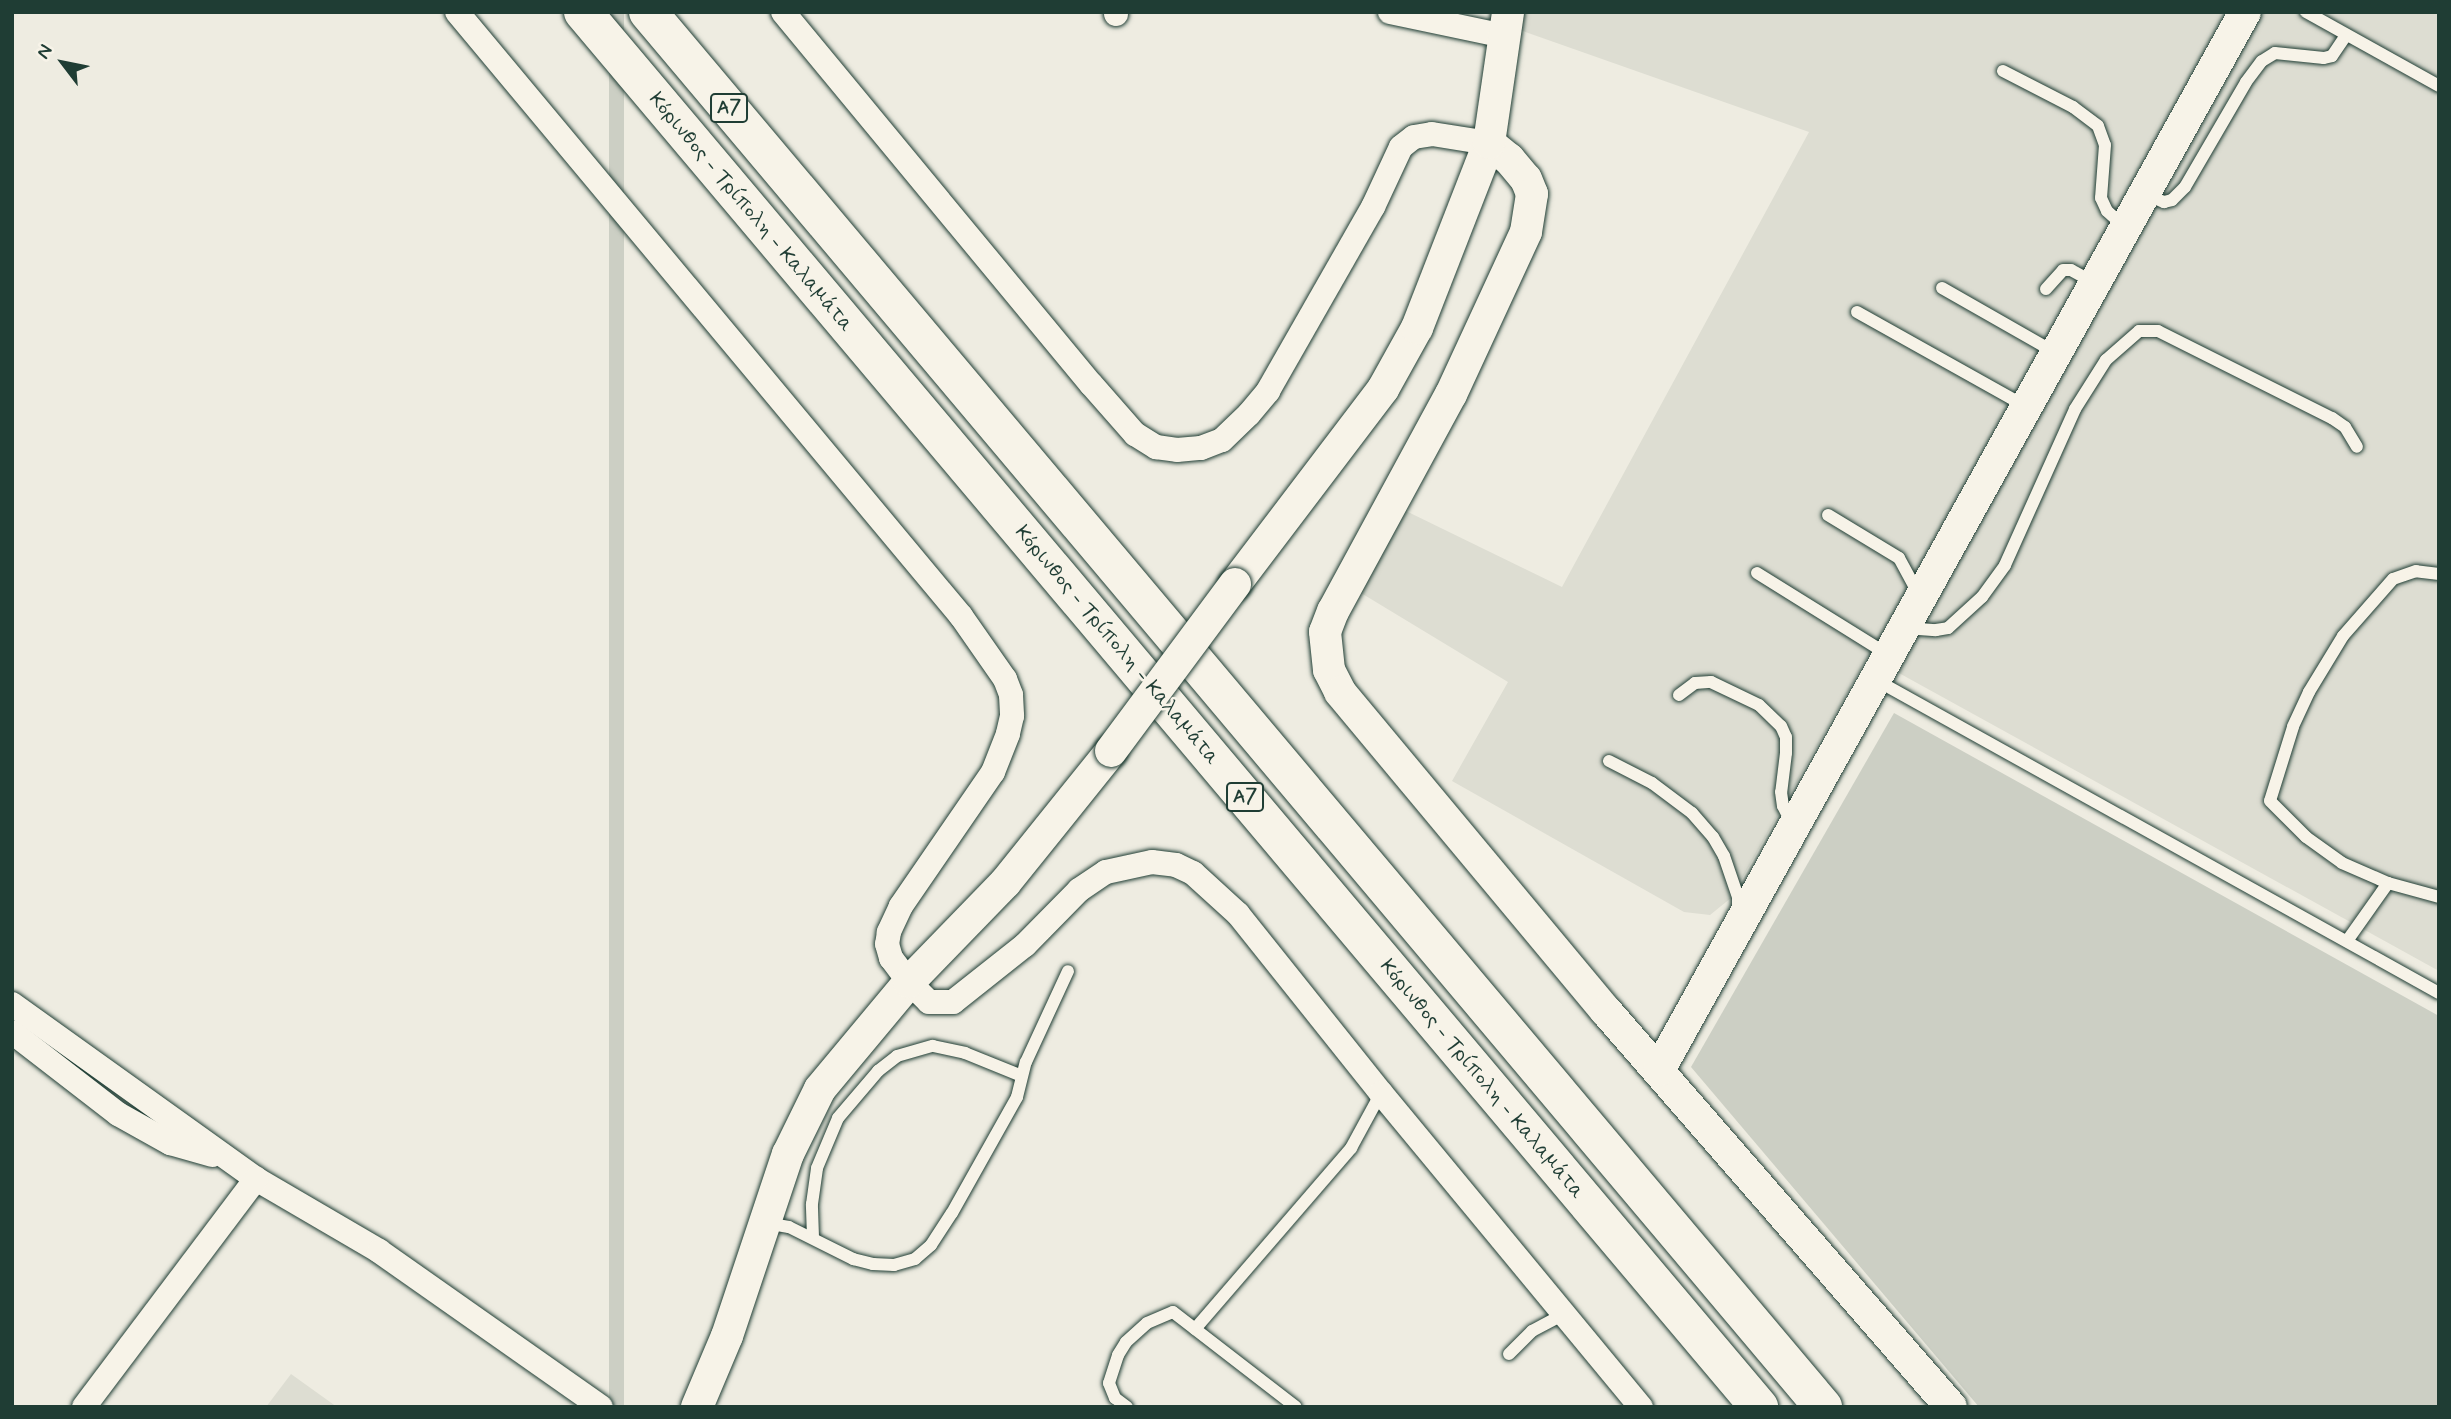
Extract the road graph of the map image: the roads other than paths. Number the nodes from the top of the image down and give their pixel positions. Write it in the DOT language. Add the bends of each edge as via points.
graph roads {
  1 [pos="457,12"];
  2 [pos="583,12"];
  3 [pos="648,12"];
  4 [pos="783,12"];
  5 [pos="1390,12"];
  6 [pos="2245,12"];
  7 [pos="2306,12"];
  8 [pos="1507,24"];
  9 [pos="2346,35"];
  10 [pos="2003,72"];
  11 [pos="2439,86"];
  12 [pos="1489,143"];
  13 [pos="2144,194"];
  14 [pos="2126,228"];
  15 [pos="2095,282"];
  16 [pos="1942,288"];
  17 [pos="2046,289"];
  18 [pos="1857,312"];
  19 [pos="2056,353"];
  20 [pos="2026,407"];
  21 [pos="2357,447"];
  22 [pos="1828,515"];
  23 [pos="1757,573"];
  24 [pos="2439,573"];
  25 [pos="1920,598"];
  26 [pos="1904,628"];
  27 [pos="1882,668"];
  28 [pos="1679,695"];
  29 [pos="1609,761"];
  30 [pos="1794,828"];
  31 [pos="2388,883"];
  32 [pos="2439,897"];
  33 [pos="1739,926"];
  34 [pos="2347,942"];
  35 [pos="1068,971"];
  36 [pos="909,982"];
  37 [pos="2439,993"];
  38 [pos="12,1004"];
  39 [pos="12,1032"];
  40 [pos="1659,1070"];
  41 [pos="1022,1076"];
  42 [pos="1381,1093"];
  43 [pos="229,1160"];
  44 [pos="256,1179"];
  45 [pos="766,1223"];
  46 [pos="813,1237"];
  47 [pos="1564,1314"];
  48 [pos="1195,1329"];
  49 [pos="1509,1354"];
  50 [pos="85,1407"];
  51 [pos="601,1407"];
  52 [pos="697,1407"];
  53 [pos="1127,1407"];
  54 [pos="1296,1407"];
  55 [pos="1641,1407"];
  56 [pos="1759,1407"];
  57 [pos="1823,1407"];
  58 [pos="1951,1407"];
  1 -- 36 [label="street" via="961,616 1005,679 1012,716 993,772 901,906 889,932 891,958"];
  2 -- 56 [label="highway, Κόρινθος - Τρίπολη - Καλαμάτα / Α7"];
  3 -- 57 [label="highway, Α7"];
  4 -- 12 [label="street" via="1091,384 1135,434 1156,447 1201,448 1222,440 1268,391 1373,207 1401,147 1414,137 1432,134"];
  5 -- 8 [label="street"];
  6 -- 13 [label="street"];
  7 -- 9 [label="lane"];
  8 -- 12 [label="street"];
  9 -- 11 [label="lane"];
  9 -- 13 [label="lane" via="2332,55 2324,58 2275,53 2262,61 2185,187 2164,202"];
  10 -- 14 [label="lane" via="2073,107 2098,127 2105,145 2101,198 2107,211"];
  12 -- 36 [label="street, bridge" via="1433,292 1383,389 1111,751 1005,883"];
  12 -- 40 [label="street" via="1526,179 1532,194 1526,232 1451,394 1333,611 1325,632 1325,654 1340,692"];
  13 -- 14 [label="street"];
  14 -- 15 [label="street"];
  15 -- 17 [label="lane" via="2063,270"];
  15 -- 19 [label="street"];
  16 -- 19 [label="lane"];
  18 -- 20 [label="lane"];
  19 -- 20 [label="street"];
  20 -- 25 [label="street"];
  21 -- 26 [label="lane" via="2345,427 2332,418 2158,331 2139,331 2106,360 2076,409 2005,565 1982,597 1948,628"];
  22 -- 25 [label="lane" via="1899,558"];
  23 -- 27 [label="lane"];
  24 -- 31 [label="lane" via="2416,571 2393,579 2343,636 2293,727 2270,801 2306,837 2342,863"];
  25 -- 26 [label="street"];
  26 -- 27 [label="street"];
  27 -- 30 [label="street"];
  27 -- 34 [label="lane"];
  28 -- 30 [label="lane" via="1695,683 1711,682 1744,696 1781,726 1786,754 1781,792"];
  29 -- 33 [label="lane" via="1662,791 1692,813 1713,837 1738,897"];
  30 -- 33 [label="street"];
  31 -- 32 [label="lane"];
  31 -- 34 [label="lane"];
  33 -- 40 [label="street"];
  34 -- 37 [label="lane"];
  35 -- 41 [label="lane"];
  36 -- 42 [label="street" via="929,1002 953,1002 1025,945 1088,883 1135,864 1176,865 1202,880 1238,914"];
  36 -- 45 [label="street" via="820,1089 788,1154"];
  38 -- 43 [label="street"];
  39 -- 43 [label="street" via="118,1114 170,1143"];
  40 -- 58 [label="street"];
  41 -- 46 [label="lane" via="1017,1097 952,1213 915,1259 873,1264 853,1259"];
  41 -- 46 [label="lane" via="965,1053 933,1046 897,1056 838,1118 817,1168"];
  42 -- 47 [label="street"];
  42 -- 48 [label="lane" via="1351,1147"];
  43 -- 44 [label="street"];
  44 -- 50 [label="street"];
  44 -- 51 [label="street" via="379,1251"];
  45 -- 46 [label="lane"];
  45 -- 52 [label="street"];
  47 -- 49 [label="lane" via="1532,1331"];
  47 -- 55 [label="street"];
  48 -- 53 [label="lane" via="1173,1312 1147,1323 1126,1342 1109,1383 1115,1398"];
  48 -- 54 [label="lane"];
}
